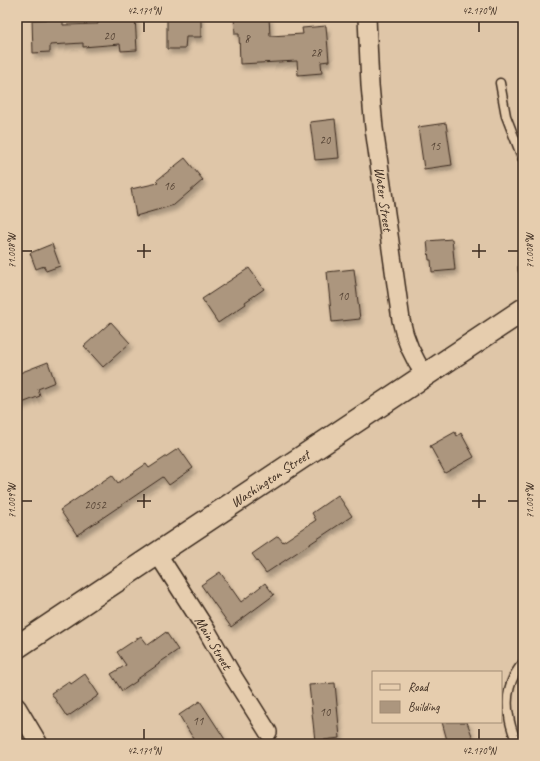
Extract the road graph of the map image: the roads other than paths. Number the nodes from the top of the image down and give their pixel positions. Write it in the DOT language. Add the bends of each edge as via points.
graph roads {
  1 [pos="367,17"];
  2 [pos="500,83"];
  3 [pos="523,160"];
  4 [pos="523,258"];
  5 [pos="523,270"];
  6 [pos="523,310"];
  7 [pos="425,375"];
  8 [pos="157,553"];
  9 [pos="17,647"];
  10 [pos="523,663"];
  11 [pos="17,707"];
  12 [pos="268,732"];
  13 [pos="39,744"];
  14 [pos="517,744"];
  1 -- 7 [label="street, Water Street" via="374,128 403,333"];
  2 -- 3 [label="lane" via="506,116"];
  4 -- 5 [label="lane"];
  6 -- 7 [label="main road, Washington Street"];
  7 -- 8 [label="main road, Washington Street"];
  8 -- 9 [label="main road, Washington Street"];
  8 -- 12 [label="street, Main Street"];
  10 -- 14 [label="lane" via="513,677 508,697 509,717"];
  11 -- 13 [label="street"];
}
